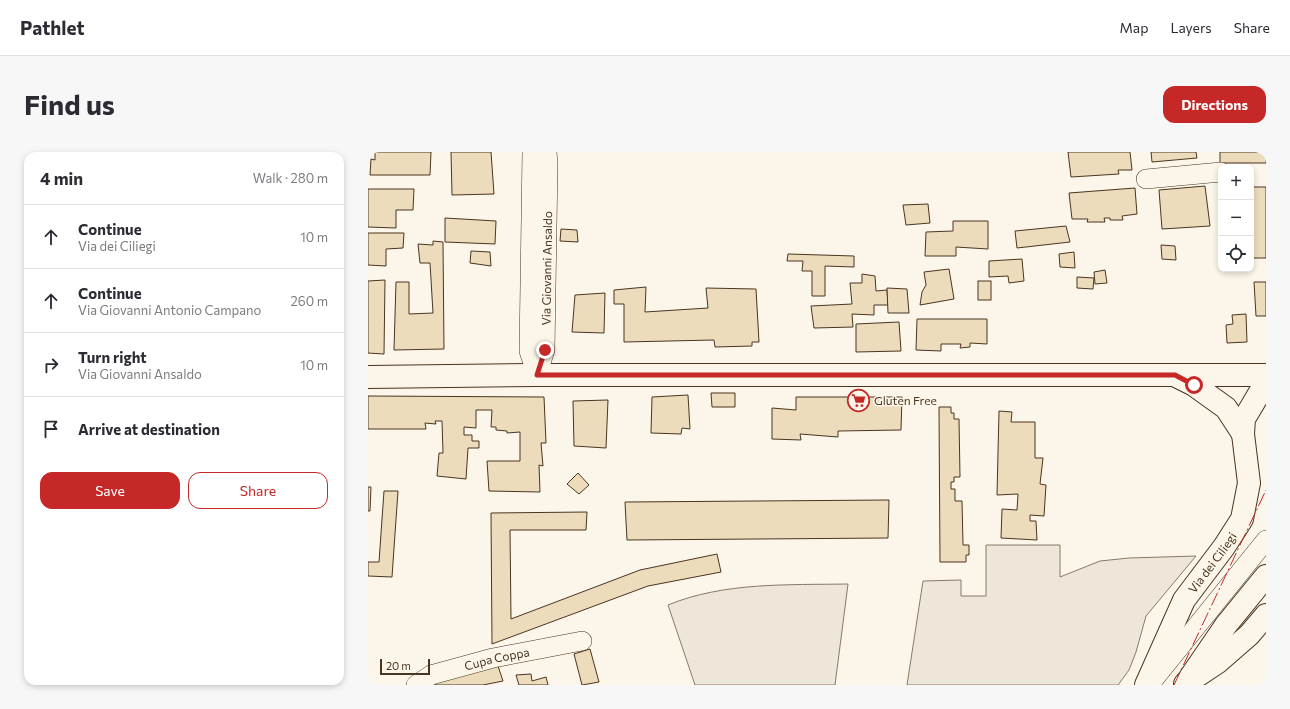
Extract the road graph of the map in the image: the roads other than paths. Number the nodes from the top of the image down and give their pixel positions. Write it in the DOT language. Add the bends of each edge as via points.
graph roads {
  1 [pos="532,152"];
  2 [pos="547,152"];
  3 [pos="1218,172"];
  4 [pos="1146,179"];
  5 [pos="537,375"];
  6 [pos="1175,375"];
  7 [pos="1266,375"];
  8 [pos="368,377"];
  9 [pos="1266,387"];
  10 [pos="1243,434"];
  11 [pos="1266,540"];
  12 [pos="1266,576"];
  13 [pos="1266,615"];
  14 [pos="582,641"];
  15 [pos="1185,684"];
  16 [pos="416,685"];
  17 [pos="1147,685"];
  1 -- 5 [label="street, Via Giovanni Ansaldo" via="529,351"];
  2 -- 5 [label="street, Via Giovanni Ansaldo" via="545,350"];
  3 -- 4 [label="street"];
  5 -- 6 [label="main road"];
  5 -- 8 [label="main road"];
  6 -- 7 [label="main road"];
  6 -- 10 [label="main road, Via dei Ciliegi" via="1226,408"];
  9 -- 10 [label="main road, Via dei Ciliegi" via="1260,392 1244,419"];
  10 -- 17 [label="main road, Via dei Ciliegi" via="1250,483 1242,519 1184,600"];
  11 -- 17 [label="street"];
  12 -- 15 [label="main road" via="1226,625"];
  13 -- 15 [label="main road" via="1218,662"];
  14 -- 16 [label="street, Cupa Coppa" via="493,658 431,675"];
}
